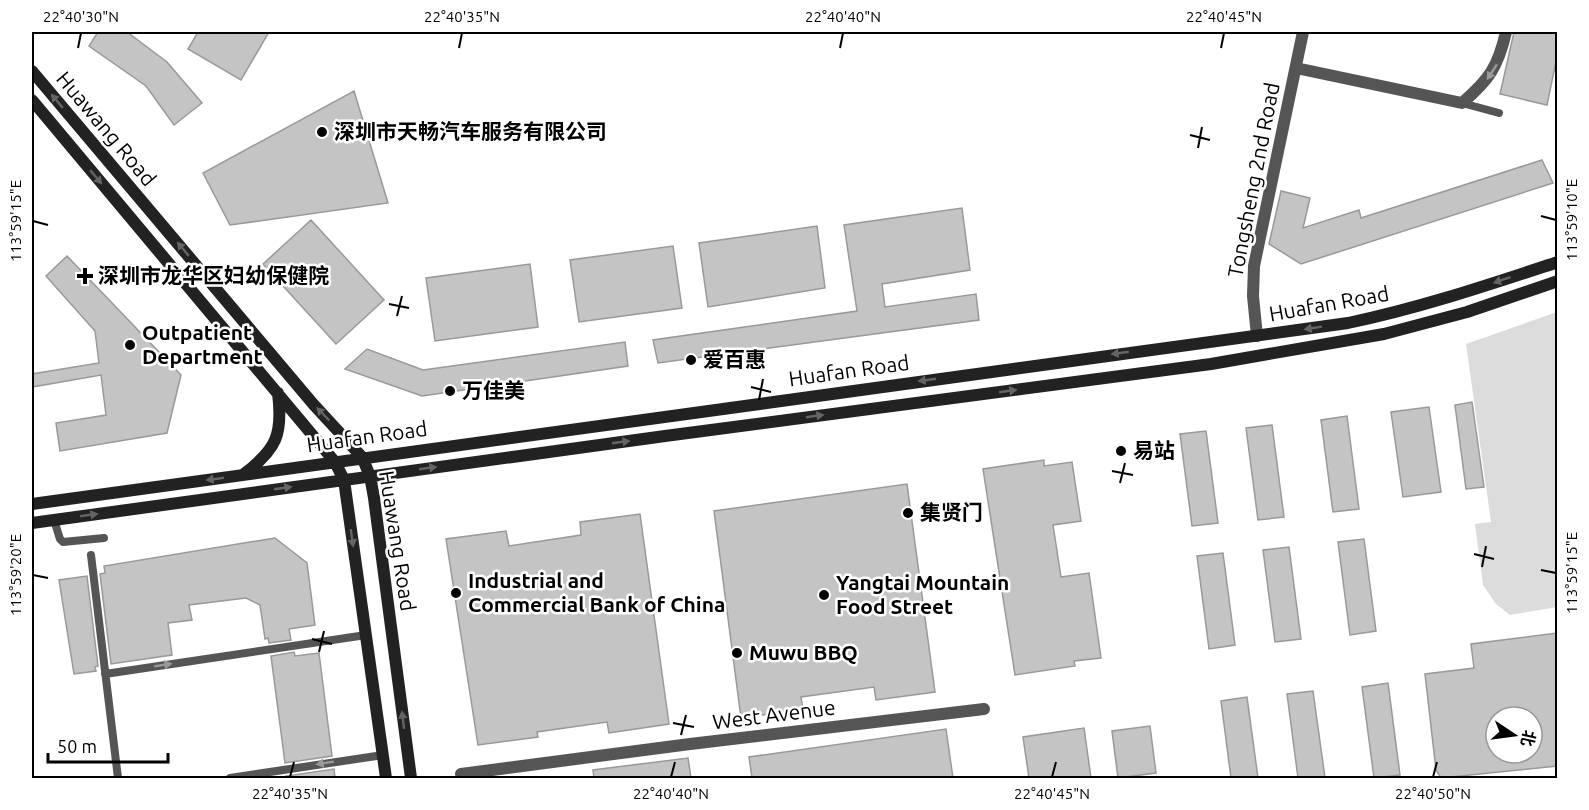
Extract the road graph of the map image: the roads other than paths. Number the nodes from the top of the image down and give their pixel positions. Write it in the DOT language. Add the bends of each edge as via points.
graph roads {
  1 [pos="1303,32"];
  2 [pos="1506,32"];
  3 [pos="1296,68"];
  4 [pos="32,71"];
  5 [pos="32,100"];
  6 [pos="1462,103"];
  7 [pos="1499,113"];
  8 [pos="1557,262"];
  9 [pos="1557,281"];
  10 [pos="1257,336"];
  11 [pos="279,393"];
  12 [pos="362,457"];
  13 [pos="335,462"];
  14 [pos="243,475"];
  15 [pos="370,476"];
  16 [pos="344,480"];
  17 [pos="32,504"];
  18 [pos="54,520"];
  19 [pos="32,523"];
  20 [pos="104,538"];
  21 [pos="91,555"];
  22 [pos="366,635"];
  23 [pos="105,674"];
  24 [pos="984,709"];
  25 [pos="382,755"];
  26 [pos="461,774"];
  27 [pos="118,778"];
  28 [pos="230,778"];
  29 [pos="386,778"];
  30 [pos="411,778"];
  1 -- 3 [label="street, Tongsheng 2nd Road"];
  2 -- 6 [label="street, one-way" via="1491,74"];
  3 -- 6 [label="street"];
  3 -- 10 [label="street, Tongsheng 2nd Road" via="1254,266"];
  12 -- 4 [label="main road, Huawang Road, one-way"];
  5 -- 11 [label="main road, Huawang Road, one-way"];
  6 -- 7 [label="lane"];
  8 -- 10 [label="main road, Huafan Road, one-way" via="1418,307"];
  15 -- 9 [label="main road, Huafan Road, one-way" via="1211,364 1351,341 1467,312"];
  10 -- 12 [label="main road, Huafan Road, one-way"];
  11 -- 13 [label="main road, Huawang Road"];
  11 -- 14 [label="main road" via="276,438 265,456"];
  12 -- 13 [label="main road, Huafan Road"];
  12 -- 15 [label="main road, Huawang Road"];
  13 -- 14 [label="main road, Huafan Road"];
  13 -- 16 [label="main road, Huawang Road"];
  14 -- 17 [label="main road, Huafan Road, one-way"];
  15 -- 16 [label="main road, Huafan Road"];
  30 -- 15 [label="main road, Huawang Road, one-way"];
  18 -- 16 [label="main road, Huafan Road, one-way"];
  16 -- 22 [label="main road, Huawang Road, one-way"];
  18 -- 19 [label="main road, Huafan Road"];
  18 -- 20 [label="lane" via="63,542"];
  21 -- 23 [label="lane"];
  23 -- 22 [label="lane, one-way"];
  22 -- 25 [label="main road, Huawang Road"];
  23 -- 27 [label="lane"];
  24 -- 26 [label="street, West Avenue"];
  25 -- 28 [label="lane, one-way"];
  25 -- 29 [label="main road, Huawang Road"];
}
